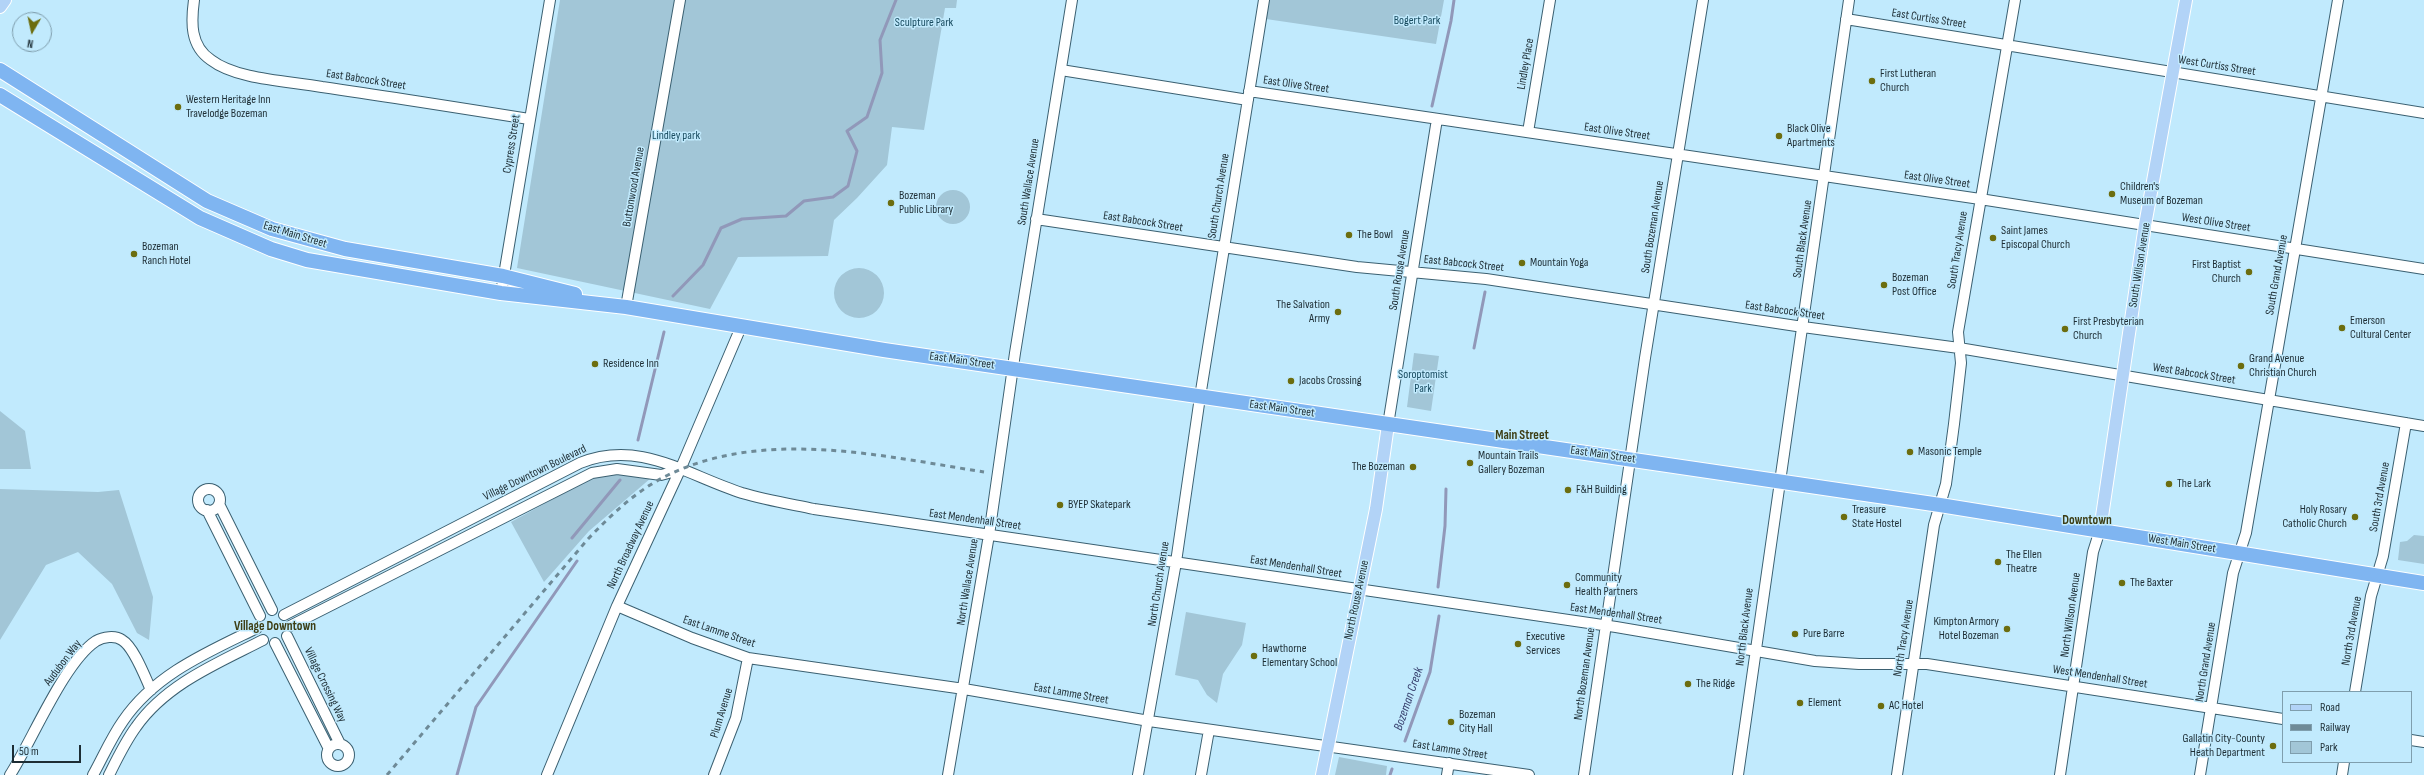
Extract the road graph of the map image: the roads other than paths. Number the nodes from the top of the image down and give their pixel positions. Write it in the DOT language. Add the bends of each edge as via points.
graph roads {
  1 [pos="5,0"];
  2 [pos="194,0"];
  3 [pos="550,0"];
  4 [pos="680,0"];
  5 [pos="1072,0"];
  6 [pos="1264,0"];
  7 [pos="1550,0"];
  8 [pos="1703,0"];
  9 [pos="1849,0"];
  10 [pos="2015,0"];
  11 [pos="2186,0"];
  12 [pos="2338,0"];
  13 [pos="0,7"];
  14 [pos="1846,19"];
  15 [pos="2007,46"];
  16 [pos="0,70"];
  17 [pos="1061,70"];
  18 [pos="2173,72"];
  19 [pos="0,95"];
  20 [pos="1249,95"];
  21 [pos="2321,96"];
  22 [pos="2424,113"];
  23 [pos="529,119"];
  24 [pos="1436,119"];
  25 [pos="1528,132"];
  26 [pos="1678,154"];
  27 [pos="1825,176"];
  28 [pos="1980,199"];
  29 [pos="1036,219"];
  30 [pos="2145,225"];
  31 [pos="1224,248"];
  32 [pos="2295,249"];
  33 [pos="2424,270"];
  34 [pos="1413,272"];
  35 [pos="503,276"];
  36 [pos="501,293"];
  37 [pos="1653,304"];
  38 [pos="626,307"];
  39 [pos="741,327"];
  40 [pos="1803,327"];
  41 [pos="1959,348"];
  42 [pos="1012,368"];
  43 [pos="2123,376"];
  44 [pos="1200,397"];
  45 [pos="2268,400"];
  46 [pos="2406,423"];
  47 [pos="1388,424"];
  48 [pos="2424,426"];
  49 [pos="1630,459"];
  50 [pos="680,470"];
  51 [pos="1779,481"];
  52 [pos="219,504"];
  53 [pos="1940,505"];
  54 [pos="207,510"];
  55 [pos="2100,530"];
  56 [pos="989,535"];
  57 [pos="2240,553"];
  58 [pos="1176,562"];
  59 [pos="2377,575"];
  60 [pos="2424,583"];
  61 [pos="1360,590"];
  62 [pos="617,606"];
  63 [pos="272,610"];
  64 [pos="284,615"];
  65 [pos="260,616"];
  66 [pos="1606,625"];
  67 [pos="290,626"];
  68 [pos="257,628"];
  69 [pos="287,636"];
  70 [pos="263,640"];
  71 [pos="275,643"];
  72 [pos="1756,650"];
  73 [pos="748,658"];
  74 [pos="1913,664"];
  75 [pos="2074,686"];
  76 [pos="964,689"];
  77 [pos="151,690"];
  78 [pos="2355,691"];
  79 [pos="2212,708"];
  80 [pos="2282,719"];
  81 [pos="1149,721"];
  82 [pos="1209,730"];
  83 [pos="2412,740"];
  84 [pos="2424,742"];
  85 [pos="340,744"];
  86 [pos="1328,747"];
  87 [pos="329,749"];
  88 [pos="1449,763"];
  89 [pos="2344,763"];
  90 [pos="10,775"];
  91 [pos="93,775"];
  92 [pos="109,775"];
  93 [pos="547,775"];
  94 [pos="714,775"];
  95 [pos="948,775"];
  96 [pos="1138,775"];
  97 [pos="1201,775"];
  98 [pos="1322,775"];
  99 [pos="1447,775"];
  100 [pos="1529,775"];
  101 [pos="1584,775"];
  102 [pos="1738,775"];
  103 [pos="1897,775"];
  104 [pos="2060,775"];
  105 [pos="2200,775"];
  106 [pos="2342,775"];
  1 -- 13 [label="main road"];
  2 -- 23 [label="street, East Babcock Street" via="191,23 195,40 203,54 218,65 245,74"];
  3 -- 23 [label="street, Cypress Street"];
  4 -- 38 [label="street, Buttonwood Avenue"];
  5 -- 17 [label="street, South Wallace Avenue"];
  6 -- 20 [label="street, South Church Avenue"];
  7 -- 25 [label="street, Lindley Place"];
  8 -- 26 [label="street, South Bozeman Avenue"];
  9 -- 14 [label="street, South Black Avenue"];
  10 -- 15 [label="street, South Tracy Avenue"];
  11 -- 18 [label="main road, South Willson Avenue"];
  12 -- 21 [label="street, South Grand Avenue"];
  14 -- 15 [label="street, East Curtiss Street"];
  14 -- 27 [label="street, South Black Avenue"];
  15 -- 18 [label="street, West Curtiss Street"];
  15 -- 28 [label="street, South Tracy Avenue"];
  16 -- 35 [label="highway, East Main Street" via="206,201 241,217 312,242"];
  17 -- 20 [label="street, East Olive Street"];
  17 -- 29 [label="street, South Wallace Avenue"];
  18 -- 21 [label="street, West Curtiss Street"];
  18 -- 30 [label="main road, South Willson Avenue"];
  19 -- 36 [label="highway, East Main Street" via="200,218 271,249 345,268"];
  20 -- 24 [label="street, East Olive Street"];
  20 -- 31 [label="street, South Church Avenue"];
  21 -- 22 [label="street, West Curtiss Street"];
  21 -- 32 [label="street, South Grand Avenue"];
  23 -- 35 [label="street, Cypress Street"];
  24 -- 25 [label="street, East Olive Street"];
  24 -- 34 [label="street, South Rouse Avenue"];
  25 -- 26 [label="street, East Olive Street"];
  26 -- 27 [label="street, East Olive Street"];
  26 -- 37 [label="street, South Bozeman Avenue"];
  27 -- 28 [label="street, East Olive Street"];
  27 -- 40 [label="street, South Black Avenue"];
  28 -- 30 [label="street, West Olive Street"];
  28 -- 41 [label="street, South Tracy Avenue" via="1958,332"];
  29 -- 31 [label="street, East Babcock Street"];
  29 -- 42 [label="street, South Wallace Avenue"];
  30 -- 32 [label="street, West Olive Street"];
  30 -- 43 [label="main road, South Willson Avenue"];
  31 -- 34 [label="street, East Babcock Street" via="1357,267"];
  31 -- 44 [label="street, South Church Avenue"];
  32 -- 33 [label="street, West Olive Street"];
  32 -- 45 [label="street, South Grand Avenue"];
  34 -- 37 [label="street, East Babcock Street" via="1486,279"];
  34 -- 47 [label="street, South Rouse Avenue"];
  35 -- 36 [label="street, Cypress Street"];
  35 -- 38 [label="highway, East Main Street"];
  36 -- 38 [label="highway, East Main Street"];
  37 -- 40 [label="street, East Babcock Street"];
  37 -- 49 [label="street, South Bozeman Avenue"];
  38 -- 39 [label="highway, East Main Street"];
  39 -- 42 [label="highway, East Main Street"];
  39 -- 50 [label="street, North Broadway Avenue"];
  40 -- 41 [label="street, East Babcock Street"];
  40 -- 51 [label="street, South Black Avenue"];
  41 -- 43 [label="street, West Babcock Street"];
  41 -- 53 [label="street, South Tracy Avenue" via="1961,363 1954,424 1946,484"];
  42 -- 44 [label="highway, East Main Street"];
  42 -- 56 [label="street, North Wallace Avenue"];
  43 -- 45 [label="street, West Babcock Street"];
  43 -- 55 [label="main road, South Willson Avenue"];
  44 -- 47 [label="highway, East Main Street"];
  44 -- 58 [label="street, North Church Avenue"];
  45 -- 46 [label="street, West Babcock Street"];
  45 -- 57 [label="street, South Grand Avenue" via="2246,533"];
  46 -- 48 [label="street, West Babcock Street"];
  46 -- 59 [label="street, South 3rd Avenue" via="2383,556"];
  47 -- 49 [label="highway, East Main Street"];
  47 -- 61 [label="main road, North Rouse Avenue" via="1376,509"];
  49 -- 51 [label="highway, East Main Street"];
  49 -- 66 [label="street, North Bozeman Avenue"];
  50 -- 56 [label="street, East Mendenhall Street" via="743,493 807,508"];
  50 -- 62 [label="street, North Broadway Avenue"];
  50 -- 64 [label="street, Village Downtown Boulevard" via="663,460 630,455 609,455 590,459"];
  50 -- 67 [label="street, Village Downtown Boulevard" via="661,475 617,469 592,473"];
  51 -- 53 [label="highway, East Main Street"];
  51 -- 72 [label="street, North Black Avenue"];
  52 -- 54 [label="street" via="214,509"];
  52 -- 54 [label="street" via="220,497 216,491 203,491 199,497 199,504"];
  52 -- 63 [label="street"];
  53 -- 55 [label="highway, West Main Street"];
  53 -- 74 [label="street, North Tracy Avenue" via="1934,525"];
  54 -- 65 [label="street"];
  55 -- 57 [label="highway, West Main Street"];
  55 -- 75 [label="street, North Willson Avenue" via="2093,552"];
  56 -- 58 [label="street, East Mendenhall Street"];
  56 -- 76 [label="street, North Wallace Avenue"];
  57 -- 59 [label="highway, West Main Street"];
  57 -- 79 [label="street, North Grand Avenue" via="2233,573"];
  58 -- 61 [label="street, East Mendenhall Street"];
  58 -- 81 [label="street, North Church Avenue"];
  59 -- 60 [label="highway, West Main Street"];
  59 -- 78 [label="street, North 3rd Avenue" via="2371,596"];
  61 -- 66 [label="street, East Mendenhall Street"];
  61 -- 86 [label="main road, North Rouse Avenue"];
  62 -- 73 [label="street, East Lamme Street"];
  62 -- 93 [label="street, North Broadway Avenue"];
  63 -- 64 [label="street"];
  63 -- 65 [label="street"];
  64 -- 67 [label="street"];
  65 -- 68 [label="street"];
  66 -- 72 [label="street, East Mendenhall Street"];
  66 -- 101 [label="street, North Bozeman Avenue"];
  67 -- 69 [label="street"];
  68 -- 70 [label="street"];
  68 -- 77 [label="street" via="195,659 168,675"];
  69 -- 71 [label="street"];
  69 -- 85 [label="street, Village Crossing Way"];
  70 -- 71 [label="street"];
  70 -- 92 [label="street" via="183,682 160,700 136,726"];
  71 -- 87 [label="street, Village Crossing Way"];
  72 -- 74 [label="street, East Mendenhall Street" via="1815,661"];
  72 -- 102 [label="street, North Black Avenue"];
  73 -- 76 [label="street, East Lamme Street"];
  73 -- 94 [label="street, Plum Avenue" via="736,718"];
  74 -- 75 [label="street, West Mendenhall Street"];
  74 -- 103 [label="street, North Tracy Avenue"];
  75 -- 79 [label="street, West Mendenhall Street"];
  75 -- 104 [label="street, North Willson Avenue"];
  76 -- 81 [label="street, East Lamme Street"];
  76 -- 95 [label="street, North Wallace Avenue"];
  77 -- 90 [label="street, Audubon Way" via="130,647 122,640 105,638 95,642 59,686"];
  77 -- 91 [label="street" via="123,721"];
  79 -- 80 [label="street, West Mendenhall Street"];
  79 -- 105 [label="street, North Grand Avenue"];
  81 -- 82 [label="street, East Lamme Street"];
  81 -- 96 [label="street, North Church Avenue"];
  82 -- 86 [label="street, East Lamme Street"];
  82 -- 97 [label="street"];
  83 -- 84 [label="street"];
  85 -- 87 [label="street"];
  85 -- 87 [label="street, Village Crossing Way" via="349,754 347,761 341,765 330,763 327,756"];
  86 -- 88 [label="street, East Lamme Street"];
  86 -- 98 [label="main road, North Rouse Avenue"];
  88 -- 99 [label="street"];
  88 -- 100 [label="street, East Lamme Street"];
  89 -- 106 [label="street"];
}
